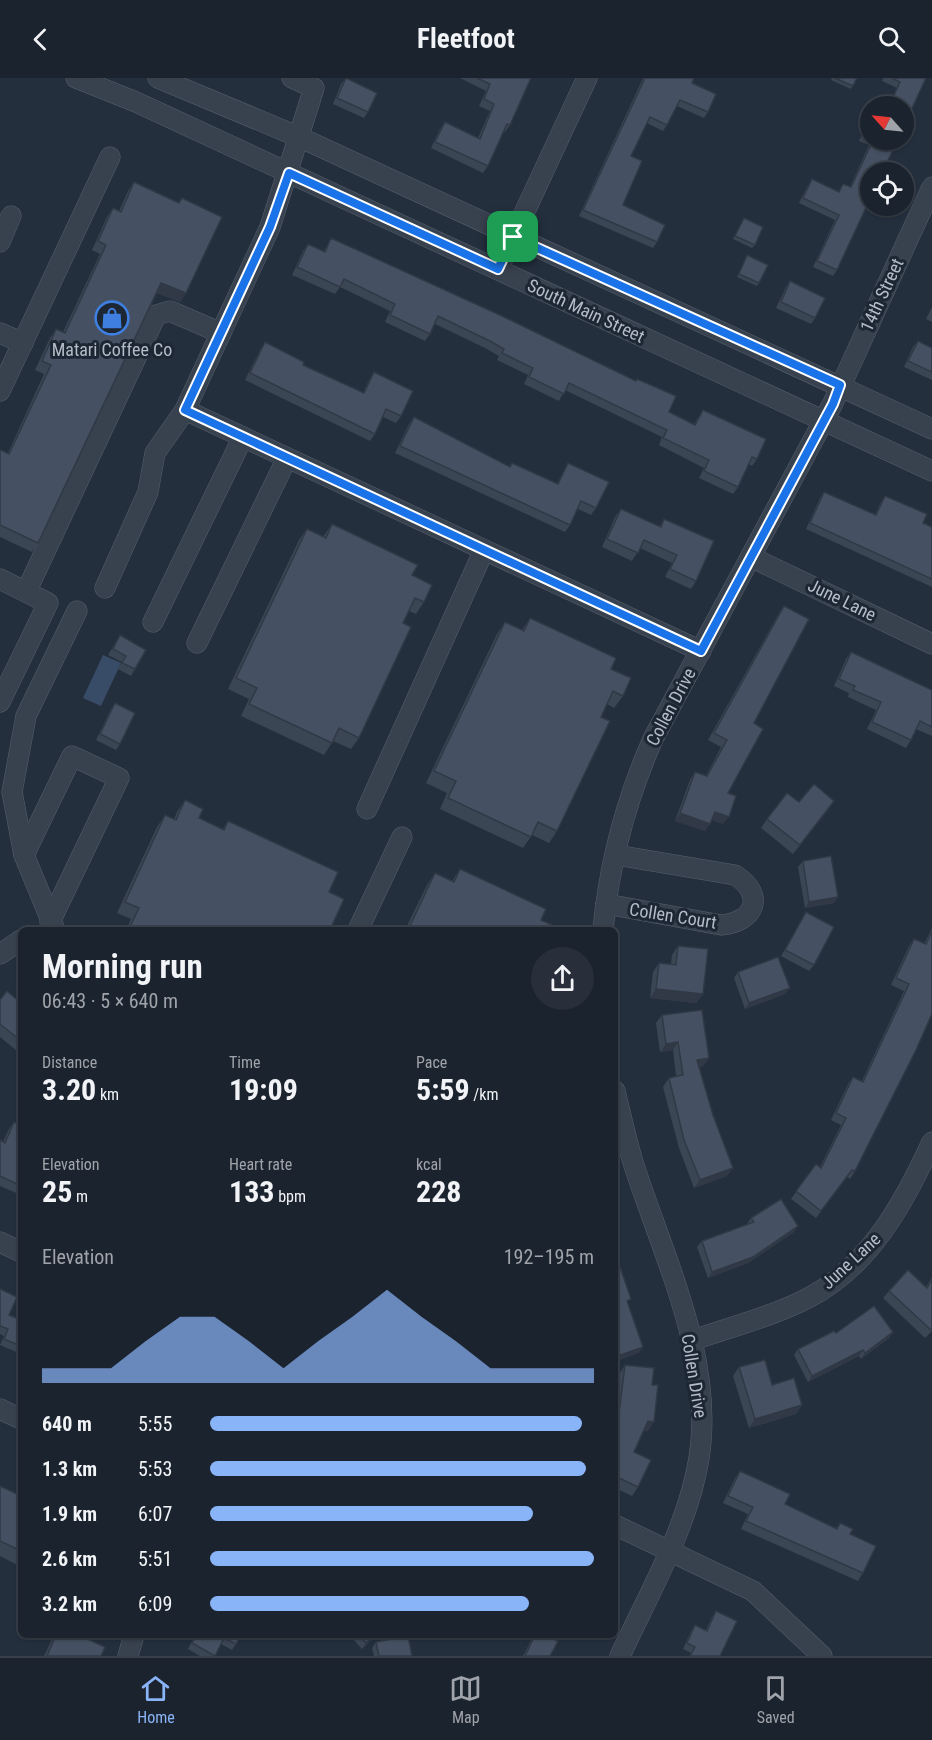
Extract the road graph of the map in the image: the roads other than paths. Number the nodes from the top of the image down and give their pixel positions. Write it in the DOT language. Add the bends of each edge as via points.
graph roads {
  1 [pos="76,78"];
  2 [pos="158,78"];
  3 [pos="292,78"];
  4 [pos="587,78"];
  5 [pos="316,83"];
  6 [pos="299,137"];
  7 [pos="110,157"];
  8 [pos="289,173"];
  9 [pos="932,187"];
  10 [pos="11,216"];
  11 [pos="513,237"];
  12 [pos="0,242"];
  13 [pos="498,269"];
  14 [pos="0,333"];
  15 [pos="221,333"];
  16 [pos="22,343"];
  17 [pos="0,391"];
  18 [pos="836,394"];
  19 [pos="185,410"];
  20 [pos="824,422"];
  21 [pos="932,429"];
  22 [pos="243,437"];
  23 [pos="287,458"];
  24 [pos="932,471"];
  25 [pos="484,550"];
  26 [pos="751,557"];
  27 [pos="2,584"];
  28 [pos="105,588"];
  29 [pos="26,592"];
  30 [pos="77,611"];
  31 [pos="153,622"];
  32 [pos="197,643"];
  33 [pos="932,644"];
  34 [pos="701,651"];
  35 [pos="0,702"];
  36 [pos="367,809"];
  37 [pos="402,837"];
  38 [pos="24,855"];
  39 [pos="616,855"];
  40 [pos="606,904"];
  41 [pos="48,927"];
  42 [pos="359,927"];
  43 [pos="603,927"];
  44 [pos="18,942"];
  45 [pos="0,954"];
  46 [pos="618,1115"];
  47 [pos="932,1142"];
  48 [pos="624,1163"];
  49 [pos="0,1242"];
  50 [pos="18,1250"];
  51 [pos="691,1341"];
  52 [pos="0,1409"];
  53 [pos="18,1418"];
  54 [pos="618,1526"];
  55 [pos="668,1550"];
  56 [pos="133,1638"];
  57 [pos="128,1656"];
  58 [pos="620,1656"];
  59 [pos="822,1656"];
  1 -- 8 [label="street, South Main Street"];
  2 -- 6 [label="street, South Main Street"];
  3 -- 5 [label="street"];
  4 -- 11 [label="street"];
  5 -- 6 [label="street"];
  6 -- 8 [label="street"];
  6 -- 11 [label="street, South Main Street"];
  7 -- 16 [label="street"];
  8 -- 13 [label="street, South Main Street"];
  8 -- 15 [label="street" via="270,227"];
  9 -- 18 [label="street, 14th Street"];
  10 -- 12 [label="street"];
  11 -- 13 [label="street"];
  11 -- 18 [label="street, South Main Street"];
  13 -- 20 [label="street, South Main Street"];
  14 -- 16 [label="street"];
  15 -- 19 [label="street"];
  15 -- 29 [label="street" via="170,311 156,315"];
  16 -- 17 [label="street"];
  18 -- 20 [label="street, Collen Drive"];
  18 -- 21 [label="street, South Main Street"];
  19 -- 22 [label="street"];
  19 -- 28 [label="street" via="155,453 148,492"];
  20 -- 24 [label="street, South Main Street"];
  20 -- 26 [label="street, Collen Drive"];
  22 -- 23 [label="street"];
  22 -- 31 [label="street"];
  23 -- 25 [label="street"];
  23 -- 32 [label="street"];
  25 -- 34 [label="street"];
  25 -- 36 [label="street"];
  26 -- 33 [label="street, June Lane"];
  26 -- 34 [label="street, Collen Drive"];
  27 -- 29 [label="street"];
  29 -- 35 [label="street" via="48,603"];
  30 -- 38 [label="street" via="26,716 12,792"];
  34 -- 39 [label="street, Collen Drive" via="635,781"];
  37 -- 42 [label="street"];
  38 -- 41 [label="street"];
  38 -- 41 [label="street" via="72,756 120,778"];
  39 -- 40 [label="street, Collen Drive"];
  39 -- 40 [label="street, Collen Court" via="735,875 752,892 753,904 742,920 721,925"];
  40 -- 43 [label="street, Collen Drive"];
  44 -- 45 [label="street"];
  46 -- 48 [label="street, Collen Drive"];
  47 -- 51 [label="street, June Lane" via="895,1216 855,1262 827,1286 808,1298"];
  48 -- 51 [label="street, Collen Drive" via="672,1267"];
  49 -- 50 [label="street"];
  51 -- 55 [label="street, Collen Drive" via="699,1379 702,1431 692,1489"];
  52 -- 53 [label="street"];
  54 -- 55 [label="street"];
  55 -- 58 [label="street, Collen Drive"];
  55 -- 59 [label="street" via="753,1591"];
  56 -- 57 [label="street"];
}
